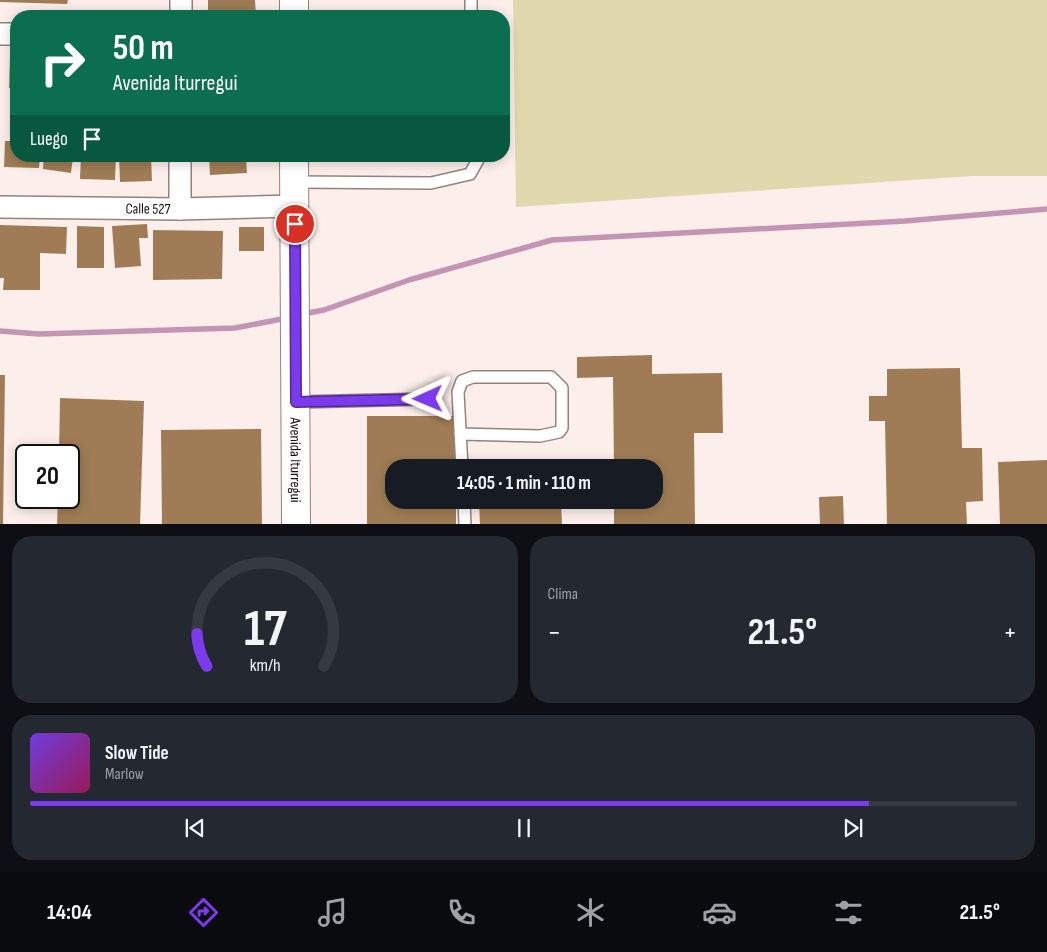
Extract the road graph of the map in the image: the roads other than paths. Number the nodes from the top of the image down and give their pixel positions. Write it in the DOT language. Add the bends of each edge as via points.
graph roads {
  1 [pos="180,162"];
  2 [pos="477,162"];
  3 [pos="294,181"];
  4 [pos="0,207"];
  5 [pos="180,209"];
  6 [pos="428,399"];
  7 [pos="296,402"];
  8 [pos="460,434"];
  9 [pos="461,459"];
  10 [pos="464,509"];
  11 [pos="296,524"];
  12 [pos="465,524"];
  1 -- 5 [label="street"];
  2 -- 3 [label="lane" via="470,174 431,183"];
  3 -- 5 [label="street, Calle 527"];
  3 -- 7 [label="street, Avenida Iturregui"];
  4 -- 5 [label="street, Calle 527"];
  6 -- 7 [label="lane"];
  7 -- 11 [label="street, Avenida Iturregui"];
  8 -- 8 [label="lane" via="540,436 559,432 562,428 562,388 551,377 473,378 462,382 458,392"];
  8 -- 9 [label="lane"];
  10 -- 12 [label="lane"];
}
